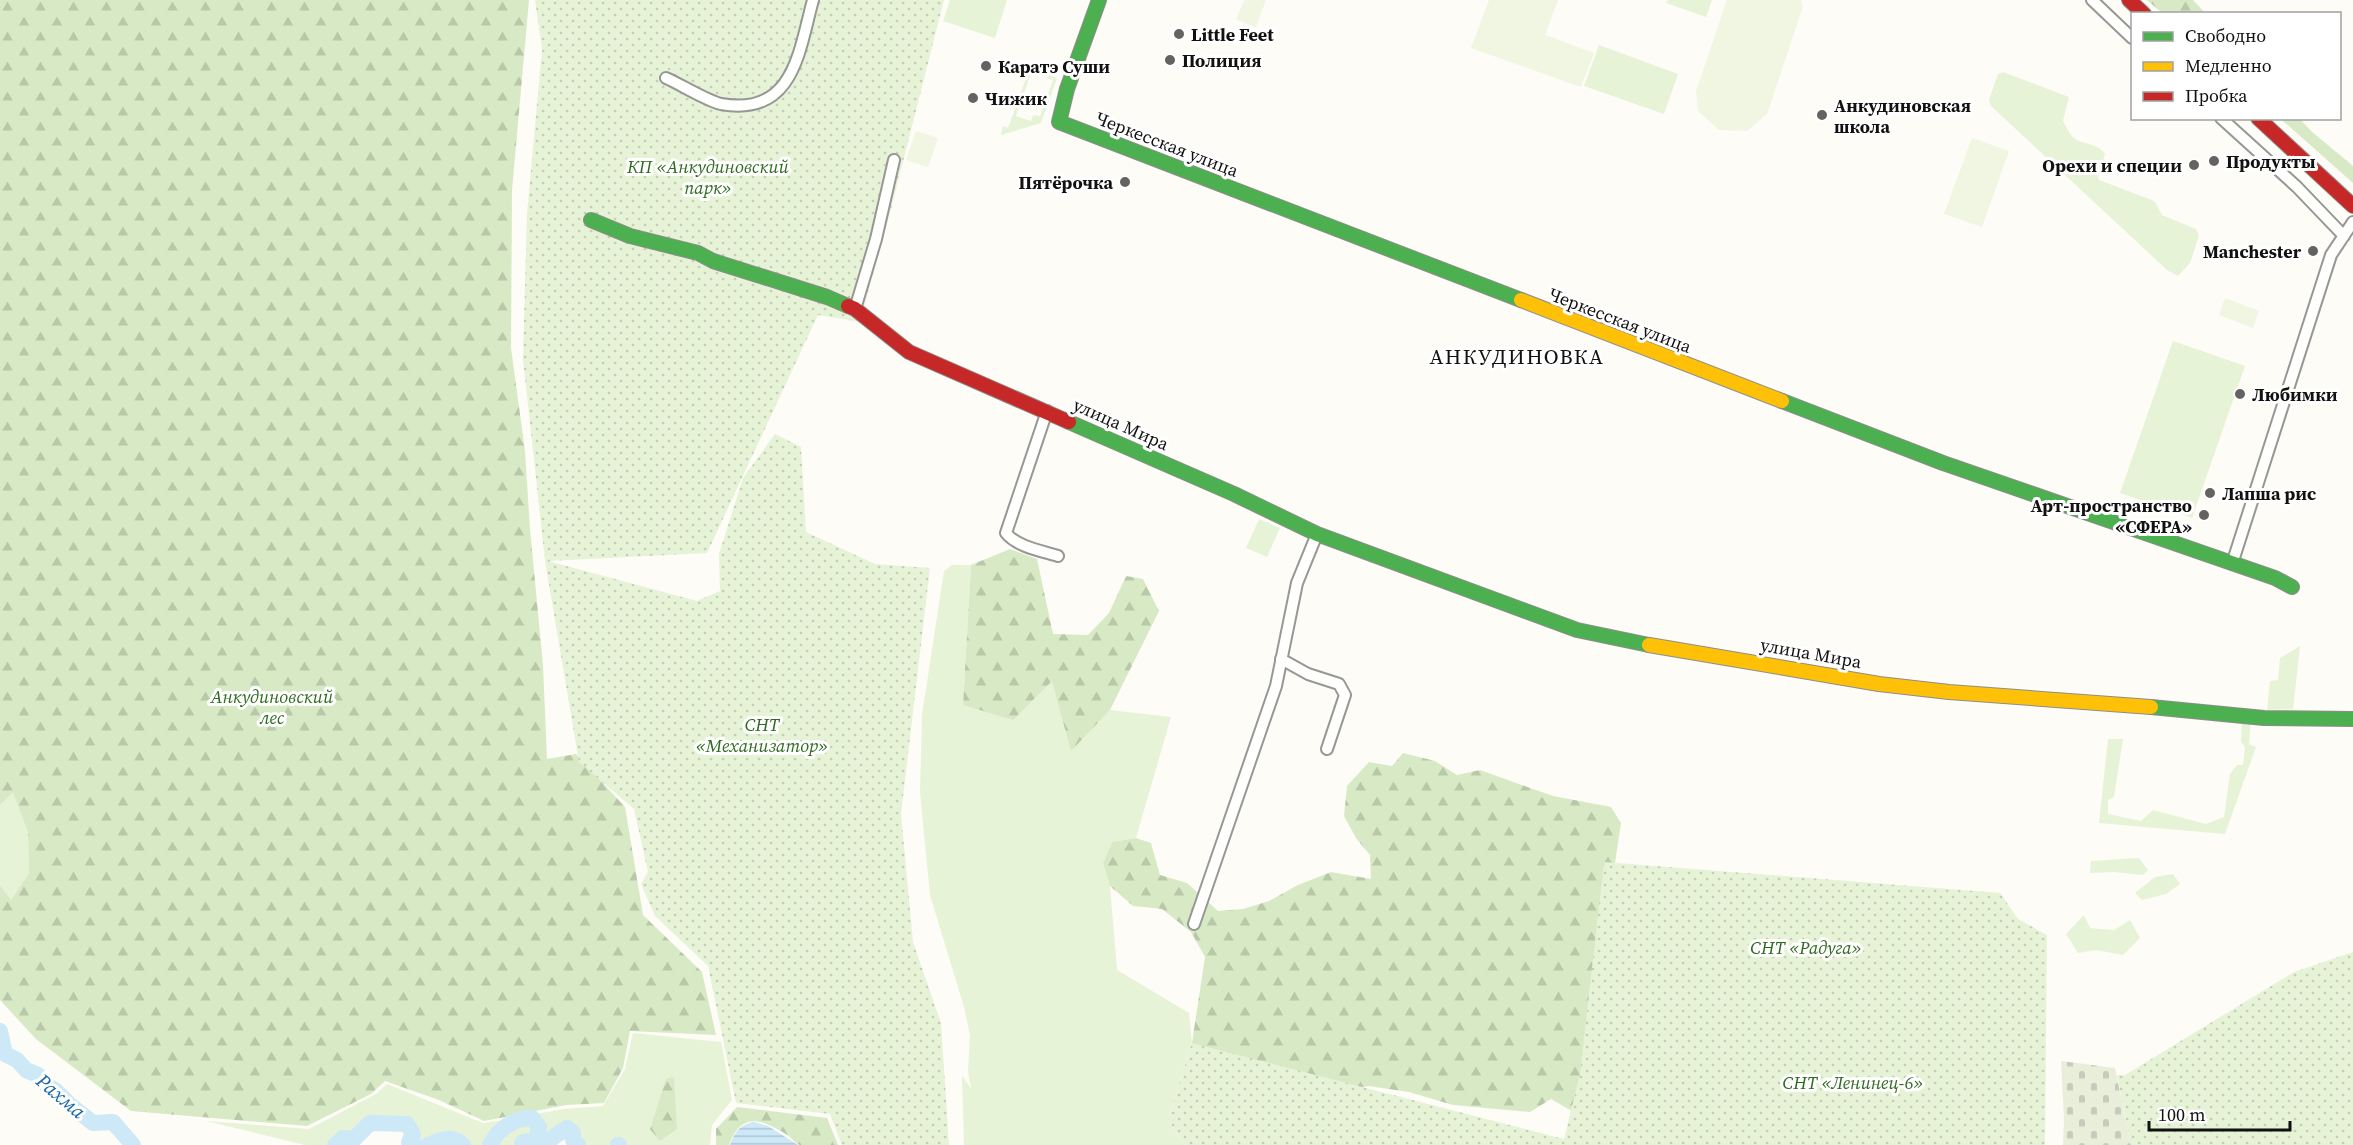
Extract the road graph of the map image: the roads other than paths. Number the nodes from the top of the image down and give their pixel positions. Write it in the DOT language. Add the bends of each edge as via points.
graph roads {
  1 [pos="813,0"];
  2 [pos="1099,0"];
  3 [pos="2092,0"];
  4 [pos="2129,0"];
  5 [pos="2142,12"];
  6 [pos="2131,36"];
  7 [pos="666,78"];
  8 [pos="2223,120"];
  9 [pos="2260,120"];
  10 [pos="894,160"];
  11 [pos="2353,206"];
  12 [pos="591,220"];
  13 [pos="2353,222"];
  14 [pos="2344,236"];
  15 [pos="855,309"];
  16 [pos="1047,411"];
  17 [pos="1317,534"];
  18 [pos="1058,556"];
  19 [pos="2232,564"];
  20 [pos="2292,587"];
  21 [pos="1281,659"];
  22 [pos="2353,719"];
  23 [pos="1328,748"];
  24 [pos="1194,924"];
  1 -- 7 [label="street" via="795,69 768,98 752,104 720,104"];
  2 -- 19 [label="street, Черкесская улица" via="1059,122 1943,463"];
  3 -- 6 [label="street"];
  4 -- 5 [label="street"];
  8 -- 14 [label="street"];
  9 -- 11 [label="street"];
  10 -- 15 [label="street"];
  12 -- 15 [label="street, улица Мира"];
  13 -- 14 [label="street"];
  14 -- 19 [label="street" via="2331,255"];
  15 -- 16 [label="street, улица Мира" via="909,352"];
  16 -- 17 [label="street, улица Мира"];
  16 -- 18 [label="street" via="1006,533 1021,544"];
  17 -- 21 [label="street" via="1297,583"];
  17 -- 22 [label="street, улица Мира" via="1577,630 1659,647 1926,689 2264,718"];
  19 -- 20 [label="street, Черкесская улица"];
  21 -- 23 [label="street" via="1308,674 1339,684 1344,690"];
  21 -- 24 [label="street" via="1255,750"];
}
